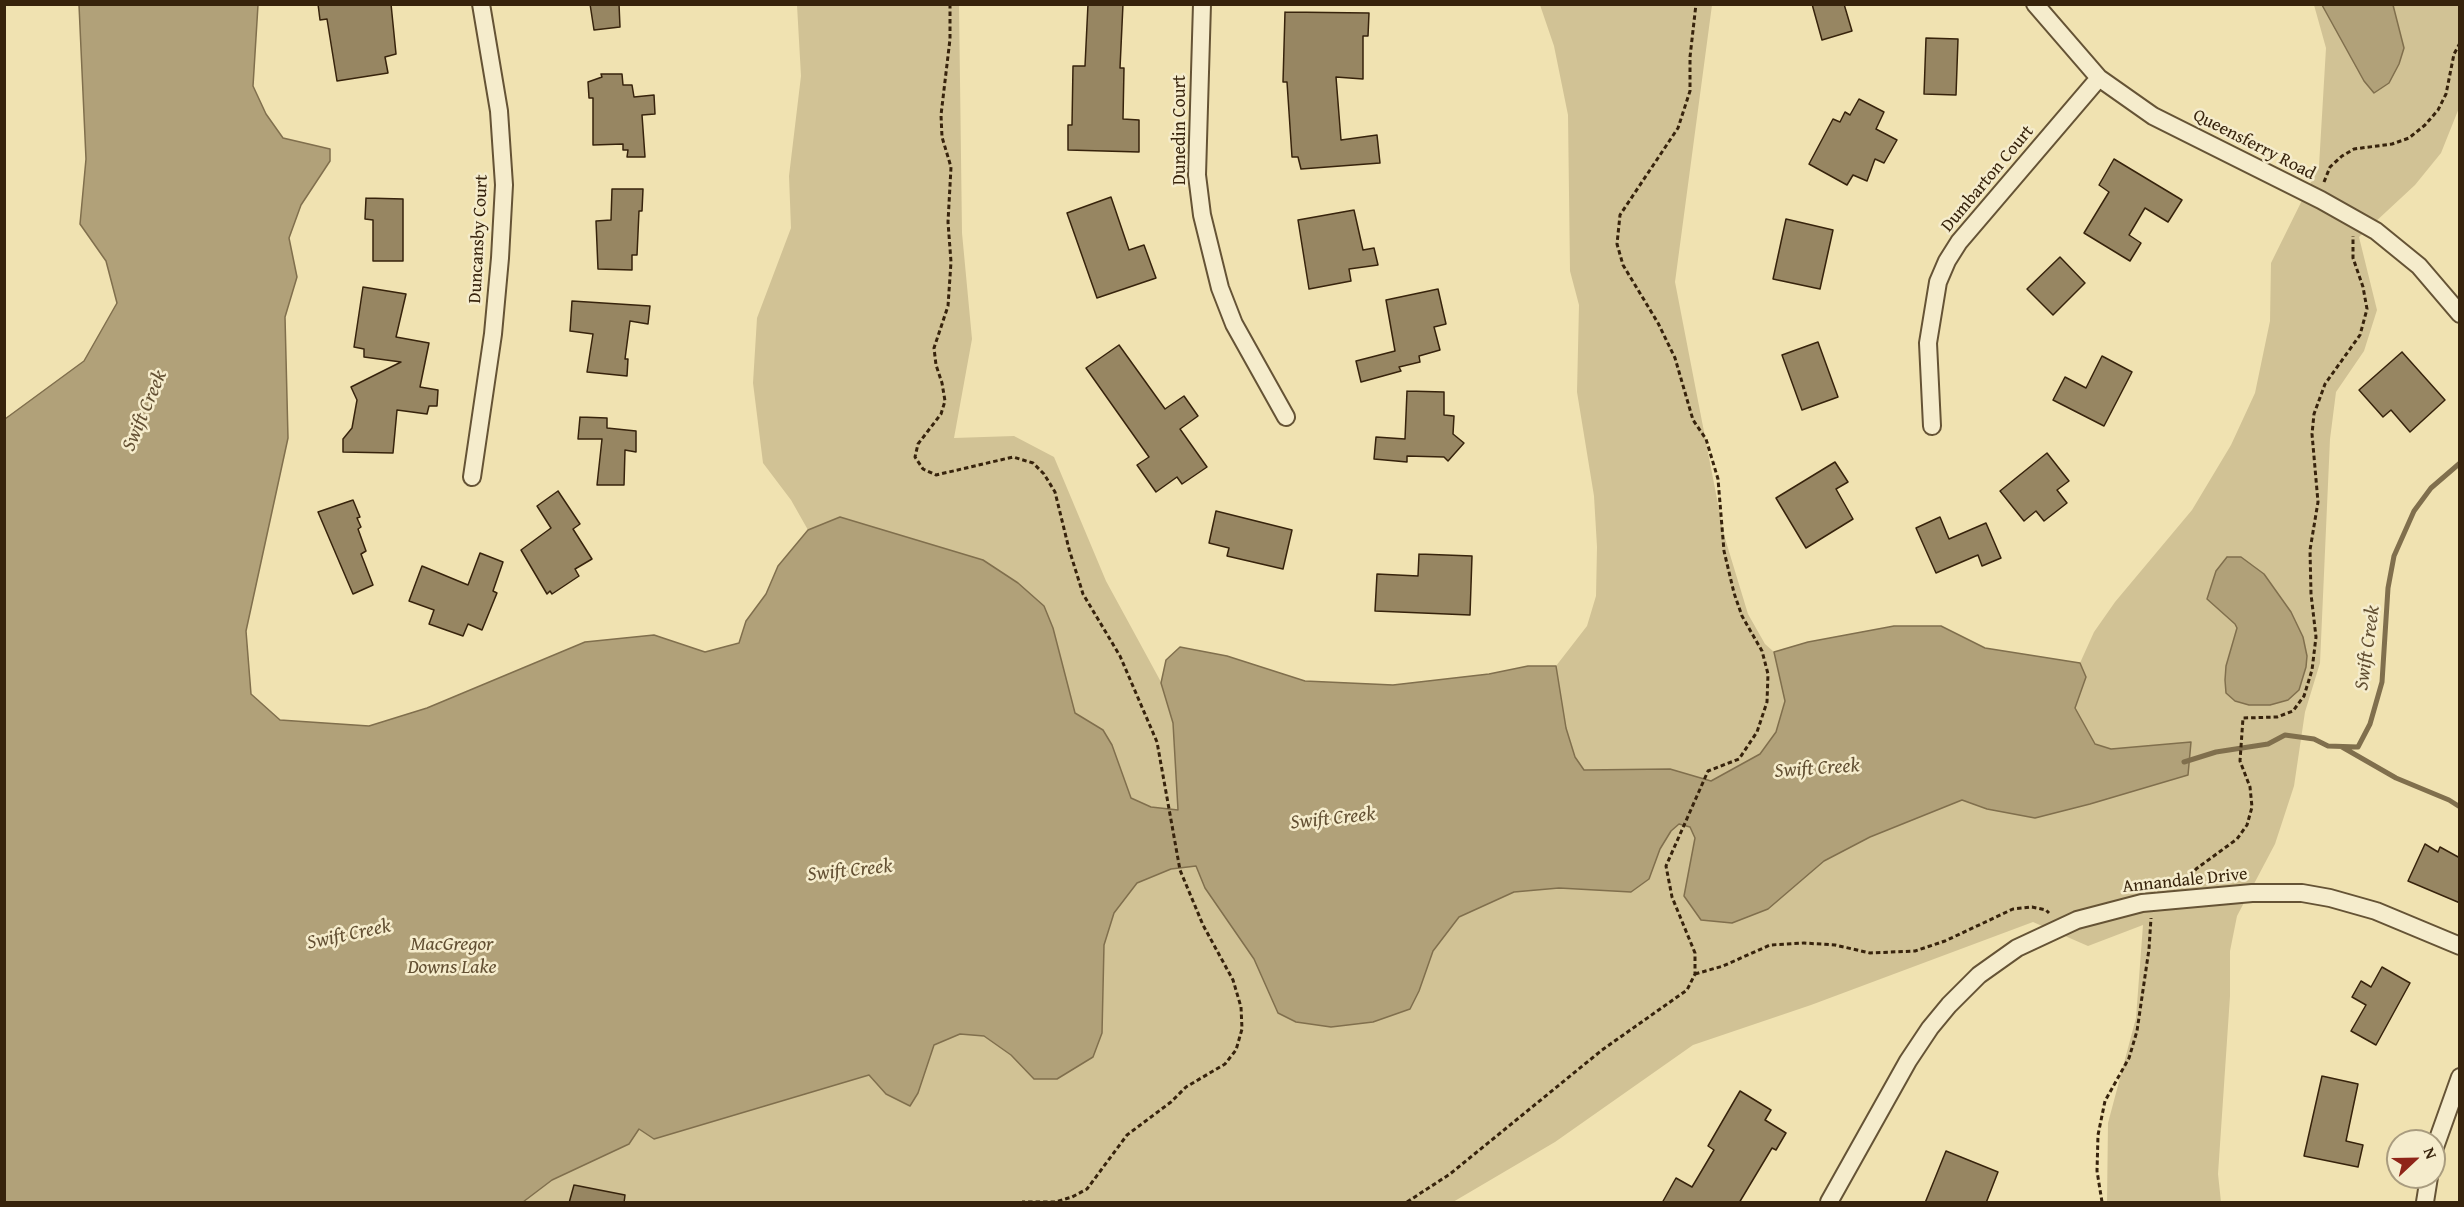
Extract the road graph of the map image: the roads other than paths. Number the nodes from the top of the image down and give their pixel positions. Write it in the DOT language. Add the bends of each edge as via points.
graph roads {
  1 [pos="481,4"];
  2 [pos="1202,4"];
  3 [pos="2035,4"];
  4 [pos="2099,78"];
  5 [pos="2460,315"];
  6 [pos="1286,417"];
  7 [pos="1932,426"];
  8 [pos="472,477"];
  9 [pos="2460,946"];
  10 [pos="2460,1077"];
  11 [pos="2441,1129"];
  12 [pos="1829,1203"];
  1 -- 8 [label="street, Duncansby Court" via="499,111 504,185 493,334"];
  2 -- 6 [label="street, Dunedin Court" via="1197,175 1202,215 1220,288 1234,324"];
  3 -- 4 [label="street, Queensferry Road"];
  4 -- 5 [label="street, Queensferry Road" via="2153,116 2376,231 2419,266"];
  4 -- 7 [label="street, Dumbarton Court" via="1947,261 1938,282 1928,343"];
  9 -- 12 [label="street, Annandale Drive" via="2376,910 2302,893 2252,893 2142,903 2077,920 2017,948 1979,975 1949,1005 1908,1061"];
  10 -- 11 [label="street"];
}
